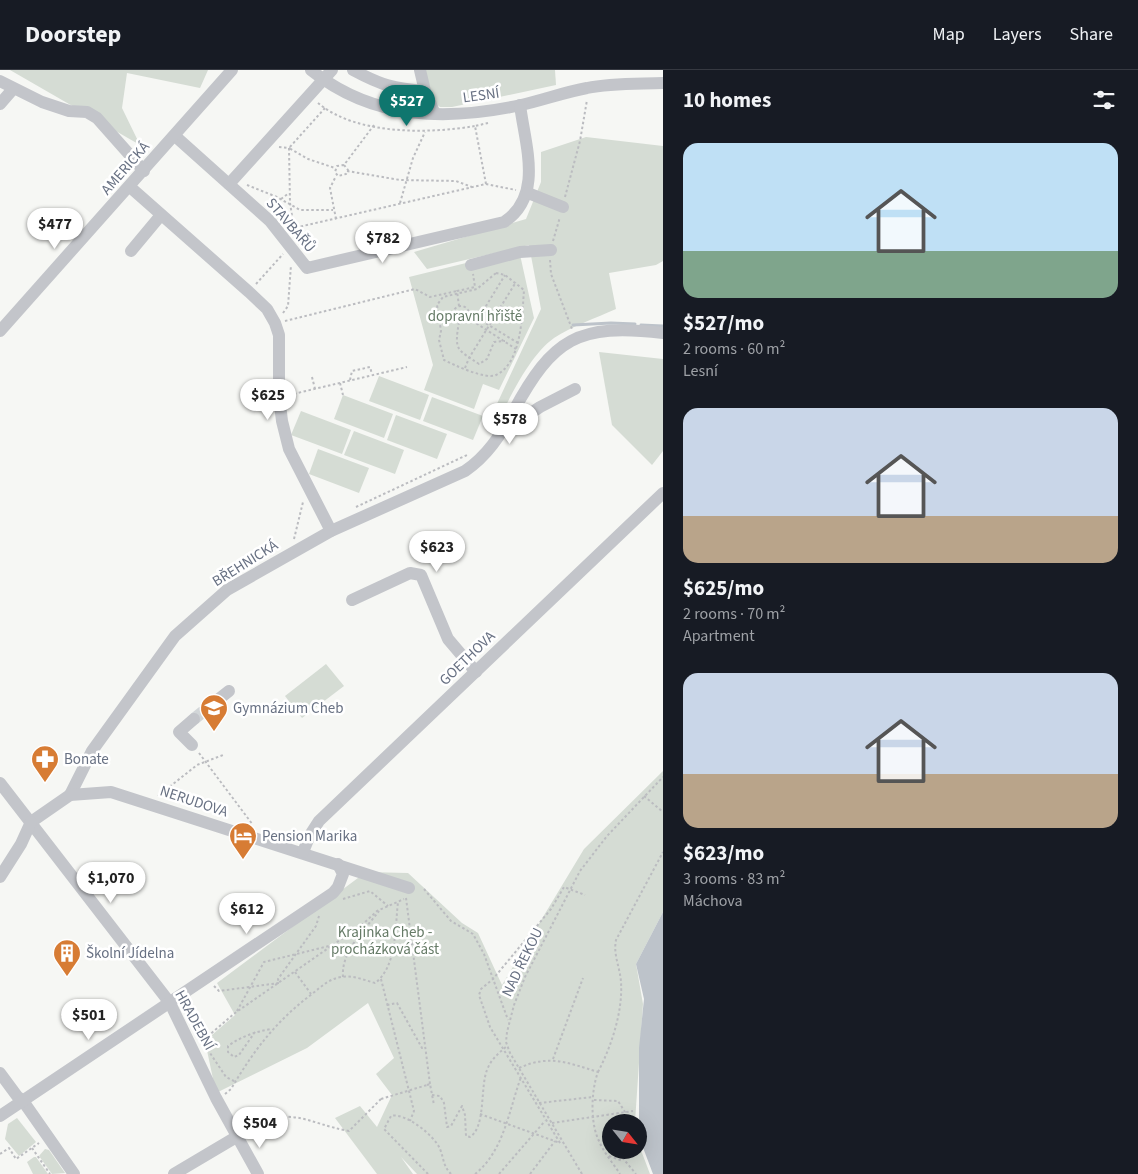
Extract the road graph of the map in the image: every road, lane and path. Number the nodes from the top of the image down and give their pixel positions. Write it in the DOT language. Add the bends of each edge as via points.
graph roads {
  1 [pos="232,70"];
  2 [pos="311,70"];
  3 [pos="353,70"];
  4 [pos="420,70"];
  5 [pos="327,75"];
  6 [pos="0,81"];
  7 [pos="663,83"];
  8 [pos="14,88"];
  9 [pos="425,91"];
  10 [pos="309,95"];
  11 [pos="0,104"];
  12 [pos="520,105"];
  13 [pos="325,108"];
  14 [pos="435,114"];
  15 [pos="493,122"];
  16 [pos="374,125"];
  17 [pos="474,126"];
  18 [pos="425,132"];
  19 [pos="175,136"];
  20 [pos="289,148"];
  21 [pos="344,165"];
  22 [pos="335,168"];
  23 [pos="144,171"];
  24 [pos="347,171"];
  25 [pos="337,175"];
  26 [pos="406,180"];
  27 [pos="231,182"];
  28 [pos="486,184"];
  29 [pos="130,187"];
  30 [pos="472,187"];
  31 [pos="290,193"];
  32 [pos="528,193"];
  33 [pos="281,199"];
  34 [pos="400,204"];
  35 [pos="290,205"];
  36 [pos="563,207"];
  37 [pos="333,210"];
  38 [pos="160,215"];
  39 [pos="336,219"];
  40 [pos="294,228"];
  41 [pos="290,248"];
  42 [pos="551,250"];
  43 [pos="131,251"];
  44 [pos="472,265"];
  45 [pos="505,275"];
  46 [pos="516,282"];
  47 [pos="249,292"];
  48 [pos="457,293"];
  49 [pos="459,306"];
  50 [pos="469,313"];
  51 [pos="495,317"];
  52 [pos="453,318"];
  53 [pos="468,318"];
  54 [pos="439,322"];
  55 [pos="459,322"];
  56 [pos="275,324"];
  57 [pos="489,326"];
  58 [pos="488,330"];
  59 [pos="0,331"];
  60 [pos="663,333"];
  61 [pos="505,341"];
  62 [pos="519,344"];
  63 [pos="516,349"];
  64 [pos="469,358"];
  65 [pos="406,367"];
  66 [pos="465,368"];
  67 [pos="372,375"];
  68 [pos="312,377"];
  69 [pos="350,380"];
  70 [pos="340,383"];
  71 [pos="315,389"];
  72 [pos="575,389"];
  73 [pos="343,395"];
  74 [pos="279,396"];
  75 [pos="502,433"];
  76 [pos="308,485"];
  77 [pos="663,493"];
  78 [pos="331,531"];
  79 [pos="294,539"];
  80 [pos="352,600"];
  81 [pos="476,672"];
  82 [pos="229,691"];
  83 [pos="210,706"];
  84 [pos="194,719"];
  85 [pos="192,745"];
  86 [pos="223,756"];
  87 [pos="205,762"];
  88 [pos="663,777"];
  89 [pos="0,783"];
  90 [pos="70,795"];
  91 [pos="158,796"];
  92 [pos="644,796"];
  93 [pos="663,812"];
  94 [pos="31,822"];
  95 [pos="253,825"];
  96 [pos="304,852"];
  97 [pos="663,852"];
  98 [pos="338,864"];
  99 [pos="650,865"];
  100 [pos="655,866"];
  101 [pos="0,876"];
  102 [pos="409,888"];
  103 [pos="424,889"];
  104 [pos="570,890"];
  105 [pos="585,895"];
  106 [pos="340,901"];
  107 [pos="398,902"];
  108 [pos="315,905"];
  109 [pos="388,906"];
  110 [pos="380,910"];
  111 [pos="332,946"];
  112 [pos="295,956"];
  113 [pos="295,972"];
  114 [pos="342,977"];
  115 [pos="583,978"];
  116 [pos="381,979"];
  117 [pos="493,979"];
  118 [pos="279,983"];
  119 [pos="250,986"];
  120 [pos="207,989"];
  121 [pos="312,994"];
  122 [pos="170,1003"];
  123 [pos="387,1006"];
  124 [pos="235,1013"];
  125 [pos="508,1020"];
  126 [pos="271,1029"];
  127 [pos="255,1032"];
  128 [pos="198,1045"];
  129 [pos="508,1046"];
  130 [pos="426,1048"];
  131 [pos="504,1049"];
  132 [pos="552,1059"];
  133 [pos="519,1068"];
  134 [pos="598,1072"];
  135 [pos="0,1074"];
  136 [pos="521,1077"];
  137 [pos="236,1082"];
  138 [pos="428,1085"];
  139 [pos="221,1086"];
  140 [pos="432,1095"];
  141 [pos="221,1096"];
  142 [pos="593,1098"];
  143 [pos="23,1101"];
  144 [pos="538,1103"];
  145 [pos="434,1105"];
  146 [pos="634,1110"];
  147 [pos="624,1112"];
  148 [pos="480,1114"];
  149 [pos="0,1116"];
  150 [pos="593,1116"];
  151 [pos="410,1120"];
  152 [pos="546,1120"];
  153 [pos="506,1122"];
  154 [pos="552,1123"];
  155 [pos="535,1133"];
  156 [pos="238,1136"];
  157 [pos="48,1137"];
  158 [pos="555,1142"];
  159 [pos="602,1147"];
  160 [pos="32,1148"];
  161 [pos="0,1154"];
  162 [pos="610,1159"];
  163 [pos="616,1159"];
  164 [pos="623,1159"];
  165 [pos="625,1162"];
  166 [pos="50,1174"];
  167 [pos="74,1174"];
  168 [pos="174,1174"];
  169 [pos="258,1174"];
  170 [pos="428,1174"];
  171 [pos="450,1174"];
  172 [pos="475,1174"];
  173 [pos="499,1174"];
  174 [pos="530,1174"];
  175 [pos="582,1174"];
  176 [pos="620,1174"];
  177 [pos="636,1174"];
  1 -- 19 [label="street, AMERICKÁ"];
  2 -- 5 [label="street, LESNÍ"];
  3 -- 9 [label="street" via="381,85"];
  4 -- 9 [label="street"];
  5 -- 10 [label="street"];
  5 -- 14 [label="street, LESNÍ" via="386,108 412,114"];
  6 -- 8 [label="street"];
  7 -- 12 [label="street, LESNÍ" via="589,87"];
  8 -- 11 [label="street"];
  8 -- 23 [label="street" via="58,108 87,112 97,118"];
  9 -- 14 [label="street"];
  10 -- 13 [label="path"];
  10 -- 27 [label="street"];
  12 -- 14 [label="street, LESNÍ" via="462,114"];
  12 -- 32 [label="street" via="530,176"];
  13 -- 16 [label="path" via="343,118"];
  13 -- 20 [label="path"];
  15 -- 17 [label="path"];
  16 -- 18 [label="path"];
  16 -- 21 [label="path"];
  17 -- 18 [label="path"];
  17 -- 28 [label="path"];
  18 -- 26 [label="path"];
  19 -- 23 [label="street, AMERICKÁ"];
  19 -- 27 [label="street, STAVBAŘŮ"];
  20 -- 22 [label="path" via="308,159"];
  20 -- 31 [label="path"];
  21 -- 22 [label="path"];
  21 -- 24 [label="path"];
  22 -- 25 [label="path"];
  23 -- 29 [label="street, AMERICKÁ"];
  24 -- 25 [label="path" via="343,177"];
  24 -- 26 [label="path"];
  25 -- 37 [label="path" via="330,188"];
  26 -- 30 [label="path" via="456,181"];
  26 -- 34 [label="path"];
  27 -- 33 [label="path" via="264,190"];
  27 -- 41 [label="street, STAVBAŘŮ" via="270,221"];
  28 -- 30 [label="path"];
  28 -- 32 [label="path"];
  29 -- 38 [label="street"];
  29 -- 59 [label="street, AMERICKÁ"];
  30 -- 34 [label="path"];
  31 -- 33 [label="path"];
  31 -- 35 [label="path"];
  32 -- 36 [label="street"];
  32 -- 41 [label="street, STAVBAŘŮ" via="518,210 504,222 306,268"];
  33 -- 35 [label="path"];
  34 -- 39 [label="path"];
  35 -- 37 [label="path" via="308,211"];
  35 -- 40 [label="path"];
  37 -- 39 [label="path"];
  38 -- 43 [label="street"];
  38 -- 47 [label="street"];
  39 -- 40 [label="path"];
  40 -- 41 [label="path"];
  41 -- 47 [label="path"];
  41 -- 56 [label="path" via="288,306"];
  42 -- 44 [label="street" via="520,252"];
  44 -- 48 [label="path" via="475,286"];
  45 -- 46 [label="path"];
  45 -- 48 [label="path" via="496,273 477,289"];
  45 -- 51 [label="path" via="486,306 486,310"];
  46 -- 51 [label="path"];
  46 -- 62 [label="path" via="524,290"];
  47 -- 56 [label="street" via="267,309"];
  48 -- 49 [label="path"];
  48 -- 54 [label="path" via="439,301"];
  48 -- 56 [label="path" via="430,296 415,289"];
  49 -- 50 [label="path" via="466,307"];
  49 -- 52 [label="path" via="453,310"];
  50 -- 53 [label="path"];
  50 -- 57 [label="path"];
  51 -- 57 [label="path"];
  52 -- 54 [label="path"];
  52 -- 55 [label="path"];
  53 -- 55 [label="path"];
  53 -- 58 [label="path"];
  54 -- 66 [label="path" via="444,360"];
  55 -- 64 [label="path" via="457,346"];
  56 -- 74 [label="street" via="279,335"];
  57 -- 58 [label="path"];
  57 -- 62 [label="path"];
  58 -- 61 [label="path"];
  58 -- 64 [label="path"];
  60 -- 75 [label="street, BŘEHNICKÁ" via="603,330 575,337 542,364"];
  61 -- 63 [label="path"];
  61 -- 64 [label="path" via="494,342 487,359 479,364"];
  62 -- 63 [label="path"];
  63 -- 66 [label="path" via="496,375 485,376"];
  64 -- 66 [label="path"];
  65 -- 67 [label="path"];
  67 -- 69 [label="path"];
  67 -- 69 [label="path" via="370,367 352,371"];
  68 -- 71 [label="path"];
  69 -- 70 [label="path"];
  70 -- 71 [label="path"];
  70 -- 73 [label="path"];
  71 -- 74 [label="path"];
  72 -- 75 [label="street, BŘEHNICKÁ" via="540,407"];
  74 -- 76 [label="street" via="289,449"];
  75 -- 78 [label="street, BŘEHNICKÁ" via="484,456 465,471"];
  76 -- 78 [label="street"];
  76 -- 79 [label="path"];
  77 -- 81 [label="street, GOETHOVA"];
  78 -- 90 [label="street, BŘEHNICKÁ" via="227,590 175,636 92,751"];
  80 -- 81 [label="street" via="410,573 420,574 448,639"];
  81 -- 96 [label="street, GOETHOVA" via="319,821"];
  82 -- 83 [label="street"];
  84 -- 85 [label="street" via="180,732"];
  86 -- 87 [label="path"];
  87 -- 91 [label="path" via="196,765"];
  87 -- 95 [label="path"];
  88 -- 92 [label="path, NAD ŘEKOU"];
  89 -- 94 [label="street"];
  90 -- 94 [label="street"];
  90 -- 96 [label="street, NERUDOVA" via="111,792"];
  92 -- 93 [label="path"];
  92 -- 104 [label="path, NAD ŘEKOU" via="588,858"];
  94 -- 101 [label="street"];
  94 -- 122 [label="street, HRADEBNÍ"];
  96 -- 98 [label="street, NERUDOVA"];
  97 -- 100 [label="path"];
  98 -- 102 [label="street, NERUDOVA"];
  98 -- 108 [label="street" via="343,874 338,887"];
  99 -- 100 [label="path"];
  100 -- 134 [label="path" via="616,940 614,949 622,988 620,1004 612,1039"];
  103 -- 117 [label="path" via="451,921 473,934"];
  104 -- 105 [label="path"];
  104 -- 117 [label="path" via="564,887 552,909"];
  104 -- 125 [label="path, NAD ŘEKOU"];
  106 -- 109 [label="path" via="370,891"];
  107 -- 109 [label="path"];
  107 -- 116 [label="path" via="390,964"];
  107 -- 130 [label="path" via="406,898"];
  108 -- 112 [label="path" via="320,913 316,926"];
  108 -- 122 [label="street"];
  109 -- 110 [label="path"];
  110 -- 111 [label="path"];
  110 -- 114 [label="path" via="345,955"];
  111 -- 112 [label="path"];
  111 -- 113 [label="path"];
  112 -- 118 [label="path" via="278,979"];
  112 -- 119 [label="path" via="264,962"];
  113 -- 118 [label="path"];
  113 -- 121 [label="path"];
  114 -- 116 [label="path" via="375,983"];
  114 -- 121 [label="path" via="329,980"];
  115 -- 132 [label="path"];
  116 -- 123 [label="path"];
  117 -- 125 [label="path"];
  117 -- 131 [label="path" via="481,989 480,1003"];
  118 -- 119 [label="path"];
  118 -- 124 [label="path"];
  119 -- 120 [label="path" via="219,991 214,985"];
  119 -- 124 [label="path"];
  121 -- 126 [label="path"];
  122 -- 128 [label="street, HRADEBNÍ"];
  122 -- 143 [label="street"];
  123 -- 130 [label="path" via="397,1003 422,1048"];
  123 -- 151 [label="path" via="414,1111"];
  124 -- 128 [label="path"];
  125 -- 129 [label="path, NAD ŘEKOU"];
  126 -- 127 [label="path"];
  126 -- 137 [label="path"];
  127 -- 127 [label="path" via="228,1046 228,1052 234,1057 239,1054"];
  128 -- 137 [label="path" via="226,1077"];
  128 -- 141 [label="street, HRADEBNÍ"];
  129 -- 131 [label="path"];
  129 -- 133 [label="path, NAD ŘEKOU"];
  130 -- 138 [label="path"];
  131 -- 136 [label="path"];
  131 -- 148 [label="path" via="487,1069"];
  132 -- 133 [label="path" via="534,1061"];
  132 -- 134 [label="path"];
  133 -- 144 [label="path, NAD ŘEKOU"];
  134 -- 142 [label="path"];
  135 -- 143 [label="street"];
  136 -- 144 [label="path"];
  136 -- 153 [label="path"];
  137 -- 141 [label="path"];
  138 -- 140 [label="path"];
  138 -- 156 [label="path, bridge" via="381,1099 349,1131 295,1116 278,1116"];
  139 -- 141 [label="path"];
  140 -- 145 [label="path"];
  140 -- 148 [label="path" via="440,1096 444,1103 447,1126 451,1126 462,1106 466,1136 473,1135"];
  141 -- 156 [label="street, HRADEBNÍ"];
  142 -- 144 [label="path"];
  142 -- 147 [label="path" via="618,1101"];
  142 -- 150 [label="path"];
  143 -- 149 [label="street"];
  143 -- 157 [label="street"];
  144 -- 152 [label="path"];
  144 -- 154 [label="path, NAD ŘEKOU"];
  146 -- 147 [label="path"];
  147 -- 150 [label="path"];
  148 -- 153 [label="path"];
  150 -- 154 [label="path"];
  150 -- 159 [label="path"];
  151 -- 170 [label="path" via="395,1114 384,1130"];
  151 -- 171 [label="path" via="432,1136"];
  152 -- 155 [label="path"];
  152 -- 158 [label="path" via="560,1143"];
  153 -- 155 [label="path"];
  153 -- 172 [label="path" via="497,1149"];
  154 -- 175 [label="path, NAD ŘEKOU"];
  155 -- 158 [label="path"];
  155 -- 173 [label="path"];
  156 -- 168 [label="street"];
  156 -- 169 [label="street, HRADEBNÍ"];
  157 -- 160 [label="path"];
  157 -- 167 [label="street"];
  158 -- 174 [label="path"];
  160 -- 161 [label="path" via="16,1159 9,1148"];
  160 -- 166 [label="path"];
  162 -- 176 [label="path"];
  163 -- 165 [label="path"];
  164 -- 165 [label="path"];
  165 -- 177 [label="path"];
}
